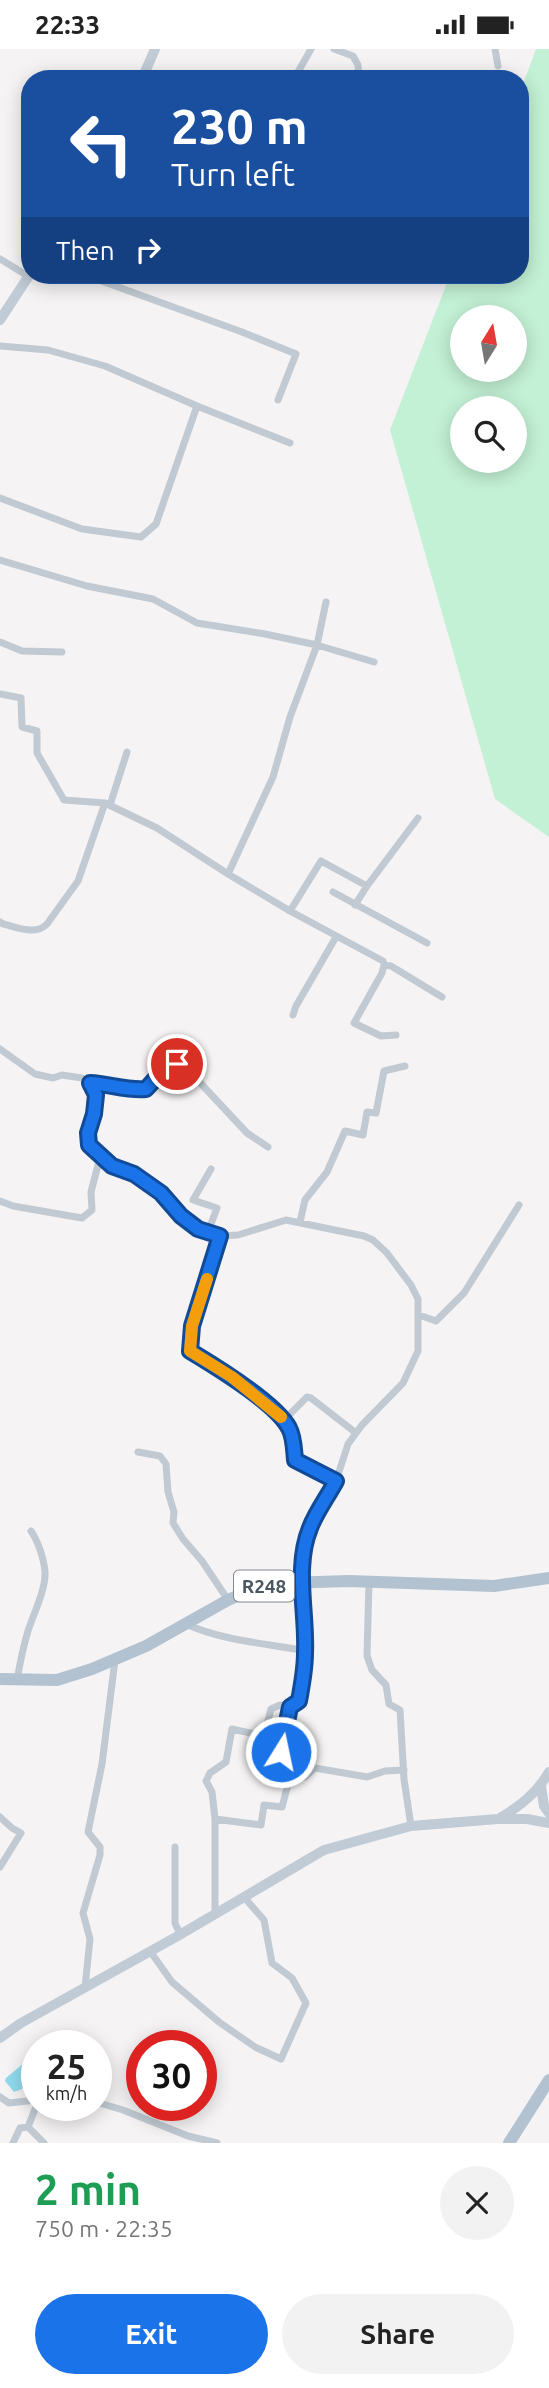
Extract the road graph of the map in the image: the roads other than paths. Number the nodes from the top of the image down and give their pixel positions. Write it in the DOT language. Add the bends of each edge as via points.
graph roads {
  1 [pos="155,49"];
  2 [pos="311,49"];
  3 [pos="334,49"];
  4 [pos="495,49"];
  5 [pos="498,66"];
  6 [pos="146,70"];
  7 [pos="299,70"];
  8 [pos="358,70"];
  9 [pos="0,259"];
  10 [pos="21,271"];
  11 [pos="23,284"];
  12 [pos="110,284"];
  13 [pos="0,320"];
  14 [pos="0,346"];
  15 [pos="278,400"];
  16 [pos="197,406"];
  17 [pos="290,443"];
  18 [pos="0,498"];
  19 [pos="0,560"];
  20 [pos="326,602"];
  21 [pos="0,642"];
  22 [pos="317,645"];
  23 [pos="62,652"];
  24 [pos="374,662"];
  25 [pos="0,694"];
  26 [pos="127,752"];
  27 [pos="108,804"];
  28 [pos="418,818"];
  29 [pos="228,874"];
  30 [pos="367,886"];
  31 [pos="333,892"];
  32 [pos="355,905"];
  33 [pos="290,911"];
  34 [pos="0,922"];
  35 [pos="336,937"];
  36 [pos="427,943"];
  37 [pos="384,965"];
  38 [pos="442,997"];
  39 [pos="293,1015"];
  40 [pos="396,1035"];
  41 [pos="0,1049"];
  42 [pos="405,1066"];
  43 [pos="90,1083"];
  44 [pos="268,1147"];
  45 [pos="112,1166"];
  46 [pos="211,1169"];
  47 [pos="0,1201"];
  48 [pos="519,1205"];
  49 [pos="300,1222"];
  50 [pos="208,1232"];
  51 [pos="220,1236"];
  52 [pos="419,1315"];
  53 [pos="284,1420"];
  54 [pos="356,1433"];
  55 [pos="138,1452"];
  56 [pos="336,1481"];
  57 [pos="31,1531"];
  58 [pos="549,1578"];
  59 [pos="303,1582"];
  60 [pos="369,1582"];
  61 [pos="228,1600"];
  62 [pos="185,1624"];
  63 [pos="306,1650"];
  64 [pos="115,1659"];
  65 [pos="0,1679"];
  66 [pos="17,1680"];
  67 [pos="290,1707"];
  68 [pos="404,1770"];
  69 [pos="549,1772"];
  70 [pos="290,1777"];
  71 [pos="541,1786"];
  72 [pos="549,1813"];
  73 [pos="0,1817"];
  74 [pos="215,1819"];
  75 [pos="498,1819"];
  76 [pos="549,1823"];
  77 [pos="411,1826"];
  78 [pos="175,1847"];
  79 [pos="0,1867"];
  80 [pos="244,1897"];
  81 [pos="215,1914"];
  82 [pos="180,1934"];
  83 [pos="150,1951"];
  84 [pos="85,1987"];
  85 [pos="0,2038"];
  86 [pos="549,2080"];
  87 [pos="0,2097"];
  88 [pos="21,2103"];
  89 [pos="112,2107"];
  90 [pos="30,2121"];
  91 [pos="28,2127"];
  92 [pos="13,2143"];
  93 [pos="44,2143"];
  94 [pos="217,2143"];
  95 [pos="509,2143"];
  1 -- 6 [label="main road"];
  2 -- 7 [label="street"];
  3 -- 8 [label="street" via="353,56"];
  4 -- 5 [label="street"];
  9 -- 10 [label="street"];
  11 -- 13 [label="main road"];
  12 -- 15 [label="street" via="296,354"];
  14 -- 16 [label="street" via="48,350 105,366"];
  16 -- 17 [label="street"];
  16 -- 18 [label="street" via="156,524 141,537 82,529"];
  19 -- 22 [label="street" via="87,586 153,599 197,624"];
  20 -- 22 [label="street"];
  21 -- 23 [label="street" via="22,652"];
  22 -- 24 [label="street"];
  22 -- 29 [label="street" via="273,777"];
  25 -- 27 [label="street" via="21,698 22,727 37,731 37,753 64,800"];
  26 -- 27 [label="street"];
  27 -- 29 [label="street"];
  27 -- 34 [label="street" via="78,881 43,929"];
  28 -- 30 [label="street"];
  29 -- 33 [label="street"];
  30 -- 32 [label="street"];
  30 -- 33 [label="street" via="321,861"];
  31 -- 32 [label="street"];
  32 -- 36 [label="street"];
  33 -- 35 [label="street"];
  35 -- 37 [label="street"];
  35 -- 39 [label="street"];
  37 -- 38 [label="street"];
  37 -- 40 [label="street" via="354,1023 381,1036"];
  41 -- 43 [label="street" via="35,1074 82,1078"];
  42 -- 49 [label="street" via="384,1071 376,1113 367,1112 363,1135 345,1131 327,1172 305,1200"];
  43 -- 44 [label="street" via="146,1089 167,1066 177,1064 247,1133"];
  43 -- 45 [label="street" via="96,1095 89,1145"];
  45 -- 47 [label="street" via="98,1165 92,1210 82,1218"];
  45 -- 50 [label="street" via="152,1186 181,1216"];
  46 -- 50 [label="street" via="193,1200 217,1208"];
  48 -- 52 [label="street" via="464,1293 436,1321"];
  49 -- 51 [label="street" via="286,1220 239,1235"];
  49 -- 52 [label="street" via="373,1240 411,1285"];
  50 -- 51 [label="street"];
  51 -- 53 [label="street" via="192,1326 190,1351 232,1377"];
  52 -- 54 [label="street" via="418,1351 403,1383"];
  53 -- 54 [label="street" via="307,1397"];
  53 -- 56 [label="street" via="291,1431 295,1460"];
  54 -- 56 [label="street"];
  55 -- 61 [label="street" via="160,1456 166,1464 173,1523"];
  56 -- 59 [label="street" via="309,1529"];
  57 -- 66 [label="street" via="40,1542 45,1573"];
  58 -- 60 [label="main road, R248" via="494,1586"];
  59 -- 60 [label="main road, R248"];
  59 -- 61 [label="main road, R248" via="256,1588"];
  59 -- 63 [label="street"];
  60 -- 68 [label="street" via="367,1656 386,1685 390,1704 400,1710"];
  61 -- 62 [label="main road, R248"];
  62 -- 63 [label="street" via="205,1633"];
  62 -- 64 [label="main road, R248"];
  63 -- 67 [label="street" via="299,1701"];
  64 -- 66 [label="main road, R248" via="57,1680"];
  64 -- 84 [label="street" via="89,1826 100,1855 83,1913 90,1939"];
  65 -- 66 [label="main road, R248"];
  67 -- 70 [label="street" via="281,1752"];
  67 -- 74 [label="street" via="271,1709 264,1735 232,1728 226,1762 206,1781"];
  68 -- 70 [label="street" via="367,1777 315,1768 305,1777"];
  68 -- 77 [label="street"];
  69 -- 71 [label="main road"];
  70 -- 74 [label="street" via="282,1807 264,1805 261,1825"];
  71 -- 72 [label="main road"];
  71 -- 75 [label="main road"];
  73 -- 79 [label="street" via="21,1833"];
  74 -- 81 [label="street"];
  75 -- 76 [label="main road"];
  75 -- 77 [label="main road"];
  77 -- 80 [label="main road" via="324,1850"];
  78 -- 82 [label="street" via="175,1923"];
  80 -- 81 [label="main road"];
  80 -- 83 [label="street" via="264,1920 272,1963 292,1978 306,2003 281,2059 219,2022 172,1982"];
  81 -- 82 [label="main road"];
  82 -- 83 [label="main road"];
  83 -- 84 [label="main road"];
  84 -- 85 [label="main road"];
  86 -- 95 [label="main road"];
  87 -- 88 [label="street"];
  89 -- 94 [label="street"];
  90 -- 91 [label="street"];
  91 -- 92 [label="street" via="20,2128"];
  91 -- 93 [label="street"];
}
